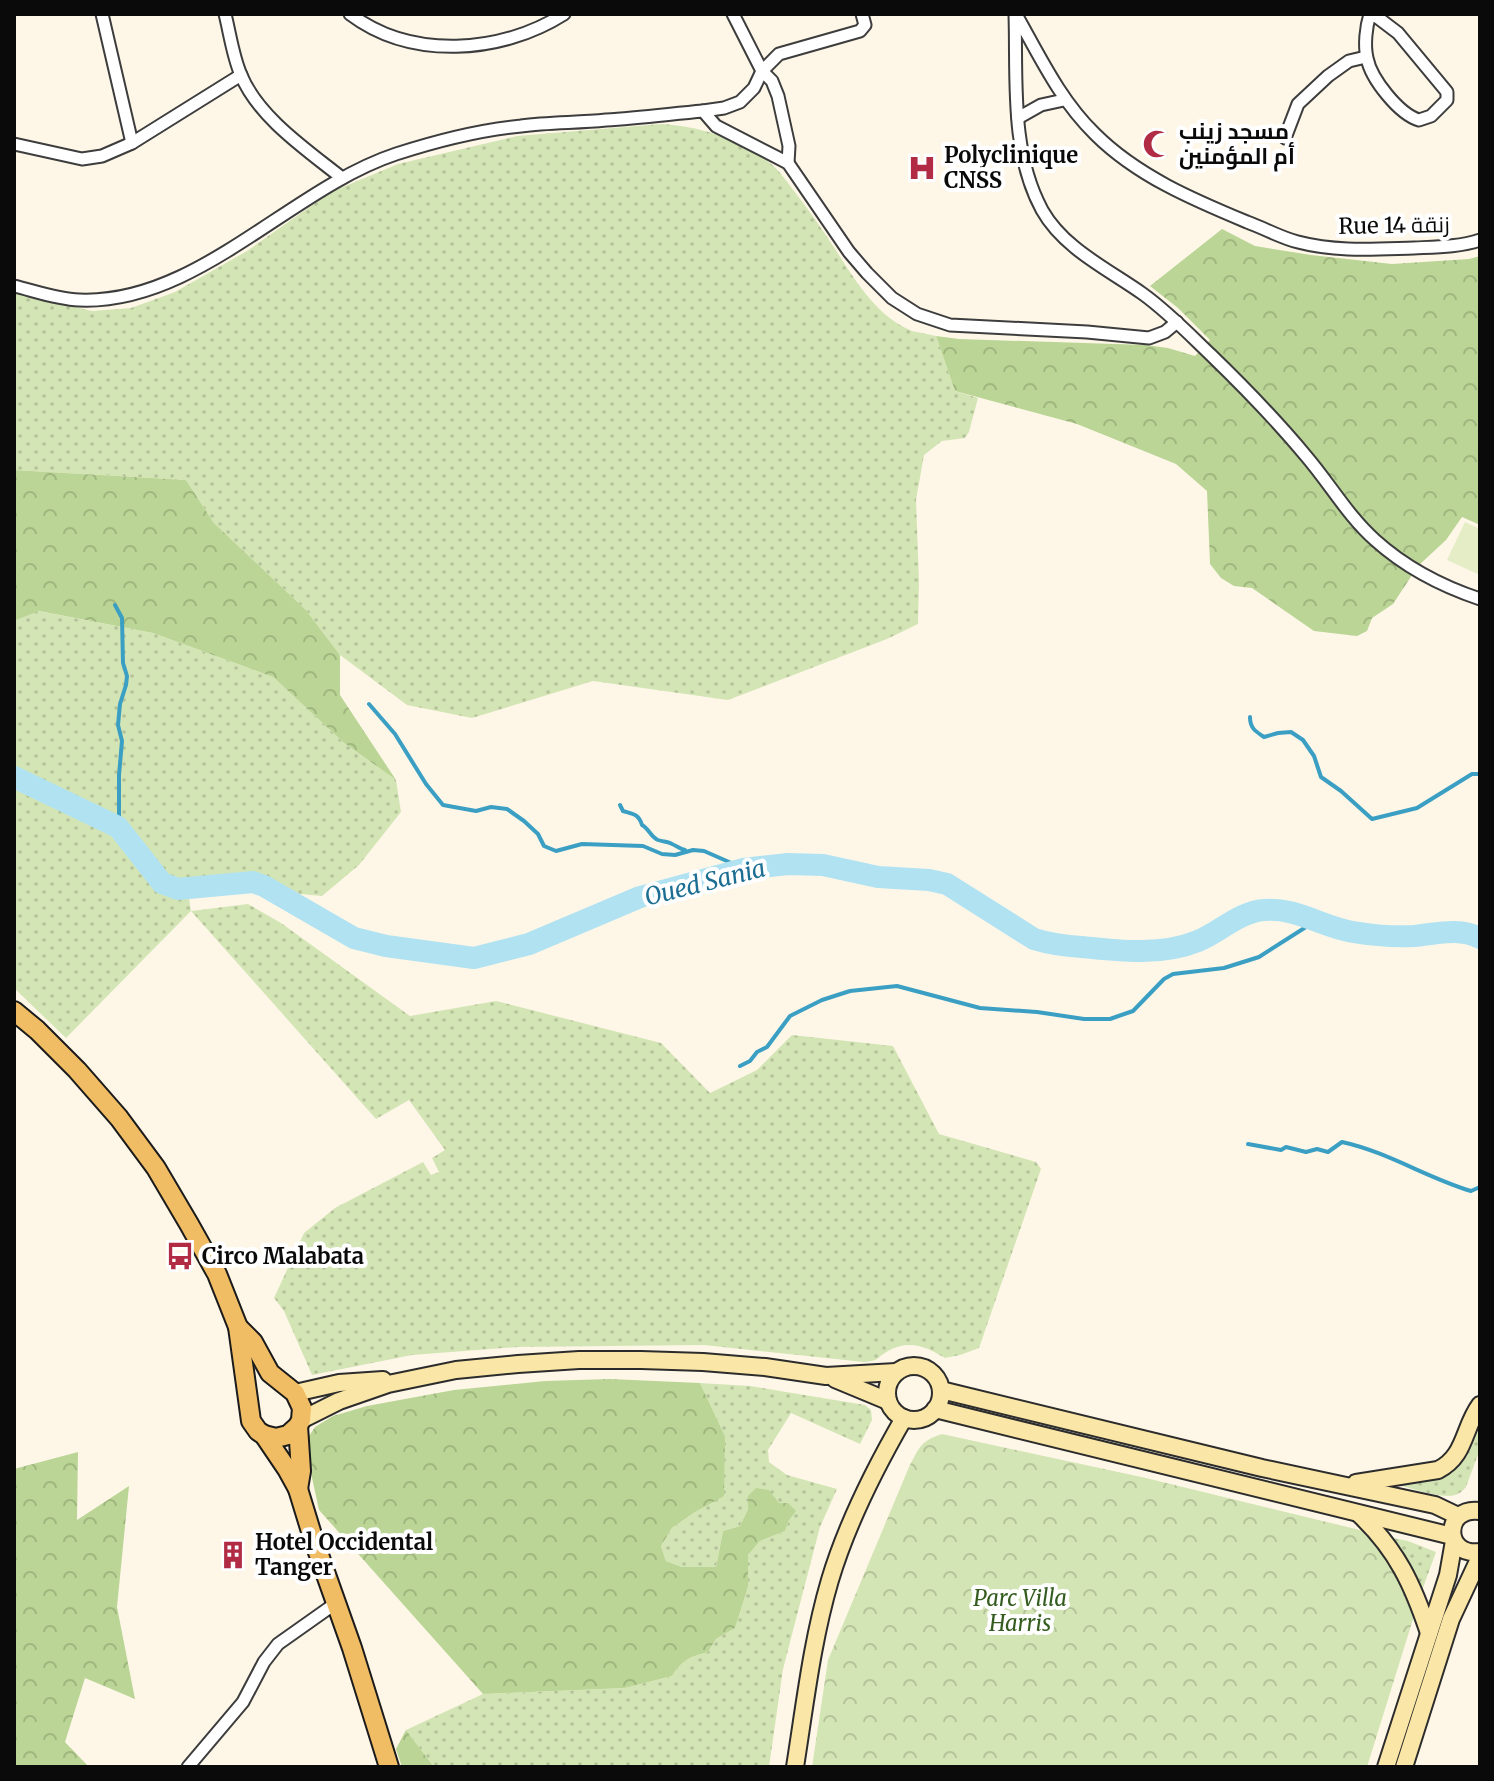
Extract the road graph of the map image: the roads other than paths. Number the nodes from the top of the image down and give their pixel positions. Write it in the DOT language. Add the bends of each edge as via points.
graph roads {
  1 [pos="102,14"];
  2 [pos="225,14"];
  3 [pos="350,14"];
  4 [pos="564,14"];
  5 [pos="733,14"];
  6 [pos="862,14"];
  7 [pos="1371,14"];
  8 [pos="1366,57"];
  9 [pos="762,71"];
  10 [pos="241,75"];
  11 [pos="1064,100"];
  12 [pos="703,111"];
  13 [pos="1018,118"];
  14 [pos="1285,138"];
  15 [pos="132,143"];
  16 [pos="14,144"];
  17 [pos="788,163"];
  18 [pos="342,178"];
  19 [pos="1480,240"];
  20 [pos="14,286"];
  21 [pos="1177,322"];
  22 [pos="1480,599"];
  23 [pos="14,1011"];
  24 [pos="238,1327"];
  25 [pos="896,1372"];
  26 [pos="826,1376"];
  27 [pos="405,1381"];
  28 [pos="941,1390"];
  29 [pos="291,1391"];
  30 [pos="888,1401"];
  31 [pos="1480,1405"];
  32 [pos="250,1408"];
  33 [pos="935,1409"];
  34 [pos="904,1418"];
  35 [pos="299,1423"];
  36 [pos="264,1435"];
  37 [pos="1345,1485"];
  38 [pos="298,1489"];
  39 [pos="1480,1492"];
  40 [pos="1470,1512"];
  41 [pos="1358,1513"];
  42 [pos="1453,1539"];
  43 [pos="1480,1554"];
  44 [pos="336,1603"];
  45 [pos="1429,1633"];
  46 [pos="188,1767"];
  47 [pos="389,1767"];
  48 [pos="795,1767"];
  49 [pos="1386,1767"];
  50 [pos="1404,1767"];
  1 -- 15 [label="street"];
  2 -- 10 [label="street"];
  3 -- 4 [label="street" via="380,33 438,47 508,38"];
  5 -- 9 [label="street"];
  6 -- 9 [label="street" via="865,25 860,31 779,54"];
  7 -- 8 [label="street"];
  7 -- 8 [label="street" via="1414,51 1447,92 1447,100 1424,119 1407,115"];
  8 -- 14 [label="street" via="1349,61 1298,104"];
  9 -- 12 [label="street" via="740,102"];
  9 -- 17 [label="street" via="781,105"];
  10 -- 15 [label="street"];
  10 -- 18 [label="street" via="268,115"];
  11 -- 13 [label="street"];
  11 -- 13 [label="street, Rue 14 زنقة" via="1015,14"];
  11 -- 19 [label="street, Rue 14 زنقة" via="1138,169 1297,242 1370,250"];
  12 -- 17 [label="street" via="716,126"];
  12 -- 18 [label="street" via="470,134 392,155"];
  13 -- 21 [label="street" via="1027,177 1053,227"];
  15 -- 16 [label="street" via="82,159"];
  17 -- 21 [label="street" via="849,252 892,298 917,314 950,325 1149,338"];
  18 -- 20 [label="street" via="197,268 140,291 79,300"];
  21 -- 22 [label="street" via="1307,456 1372,538 1413,569"];
  23 -- 24 [label="main road" via="77,1070 156,1168 217,1274"];
  24 -- 29 [label="main road" via="270,1373"];
  24 -- 32 [label="main road"];
  25 -- 26 [label="street"];
  25 -- 28 [label="street" via="921,1366"];
  25 -- 30 [label="street" via="888,1382"];
  26 -- 27 [label="street" via="703,1362 595,1360 456,1370"];
  26 -- 30 [label="street"];
  27 -- 29 [label="street"];
  27 -- 35 [label="street" via="355,1394"];
  28 -- 33 [label="street"];
  28 -- 37 [label="street"];
  29 -- 32 [label="main road" via="274,1385 260,1390"];
  29 -- 35 [label="main road" via="302,1408"];
  30 -- 34 [label="street"];
  31 -- 37 [label="street" via="1458,1453 1445,1466"];
  32 -- 36 [label="main road" via="251,1421"];
  33 -- 34 [label="street" via="920,1419"];
  33 -- 41 [label="street"];
  34 -- 48 [label="street" via="874,1470 830,1579"];
  35 -- 36 [label="main road" via="288,1435"];
  35 -- 38 [label="main road"];
  36 -- 38 [label="main road"];
  37 -- 40 [label="street"];
  38 -- 44 [label="main road"];
  39 -- 40 [label="street"];
  40 -- 42 [label="street" via="1452,1528"];
  41 -- 42 [label="street"];
  41 -- 45 [label="street" via="1400,1563"];
  42 -- 43 [label="street" via="1463,1551"];
  42 -- 45 [label="street" via="1448,1575"];
  43 -- 50 [label="street" via="1451,1619"];
  44 -- 46 [label="street" via="278,1644 243,1702"];
  44 -- 47 [label="main road"];
  45 -- 49 [label="street"];
}
